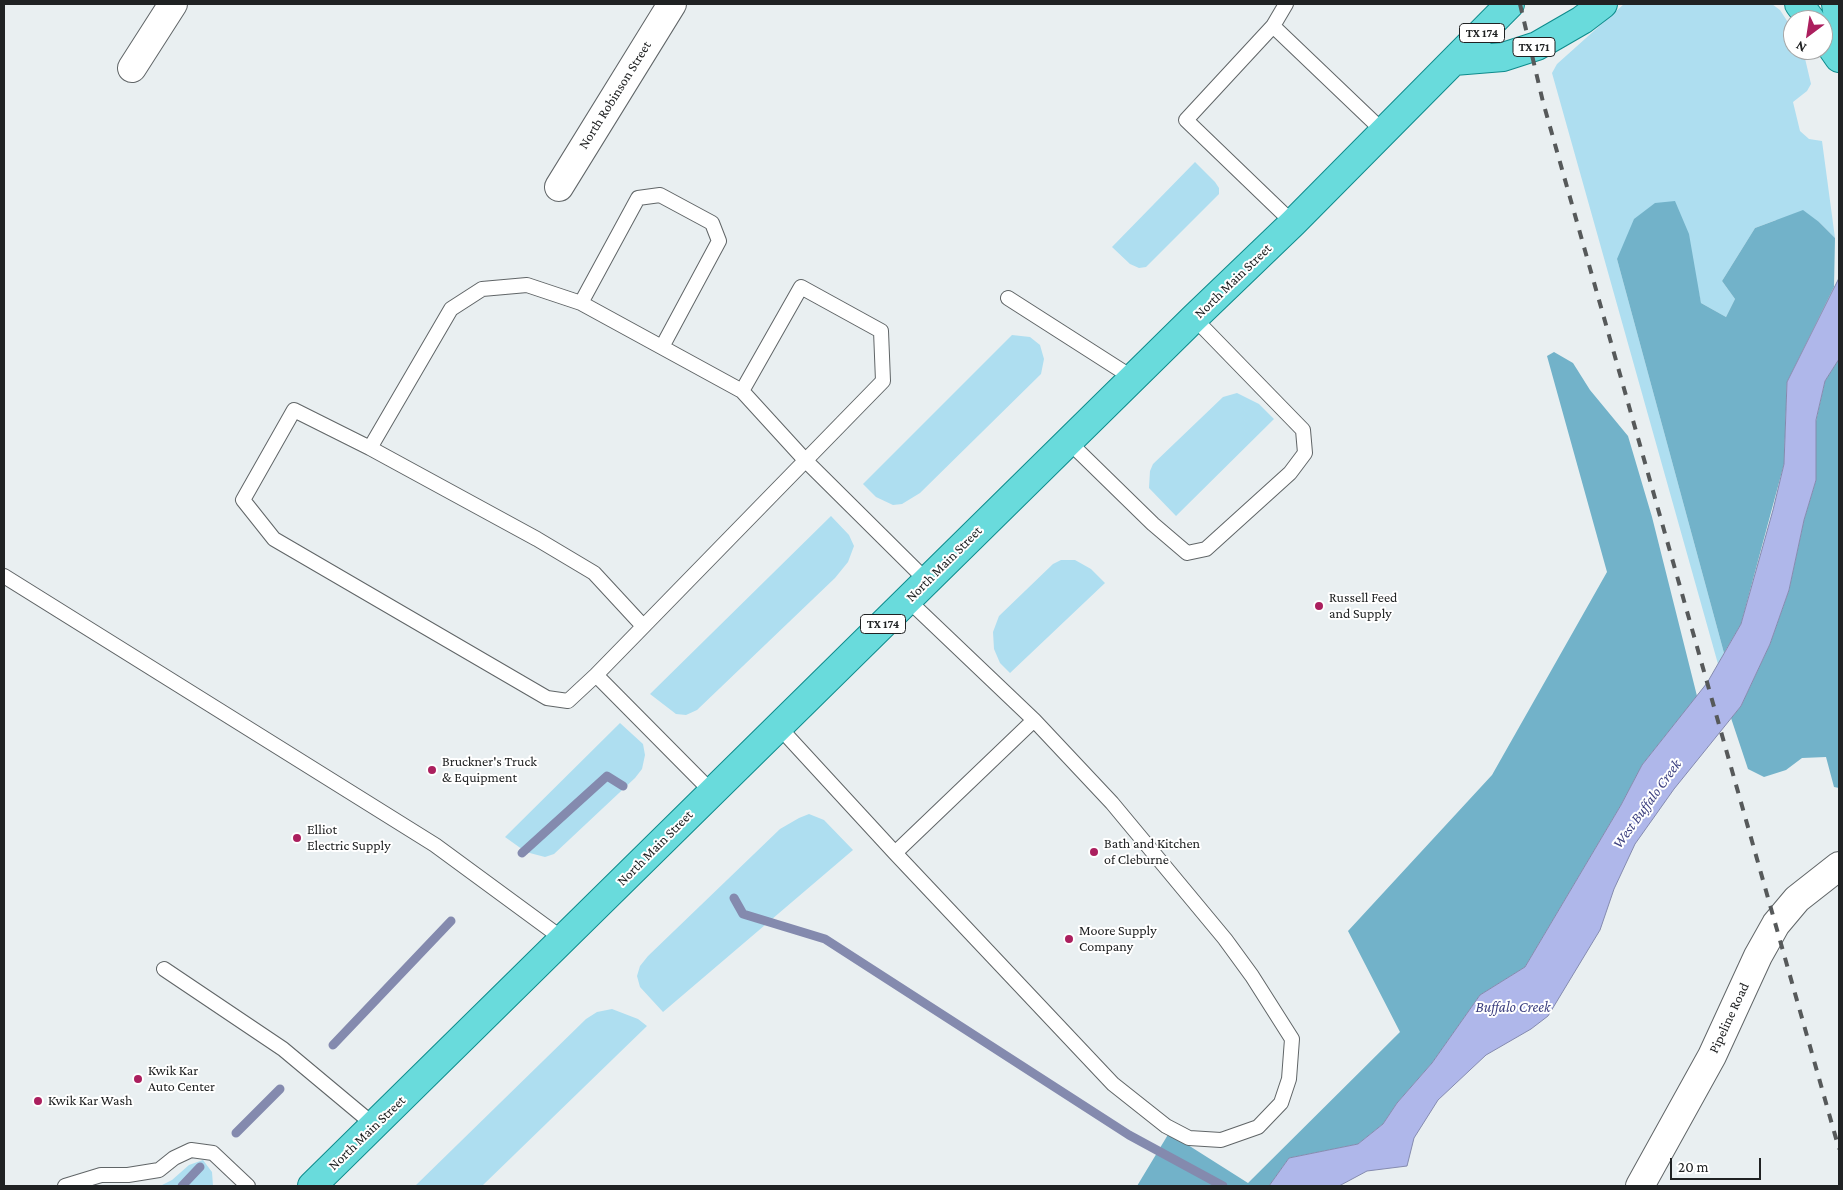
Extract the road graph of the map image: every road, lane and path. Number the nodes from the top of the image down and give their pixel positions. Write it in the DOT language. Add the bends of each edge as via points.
graph roads {
  1 [pos="173,4"];
  2 [pos="672,4"];
  3 [pos="1286,4"];
  4 [pos="1510,4"];
  5 [pos="1603,4"];
  6 [pos="1836,4"];
  7 [pos="1839,23"];
  8 [pos="1273,26"];
  9 [pos="1454,61"];
  10 [pos="132,68"];
  11 [pos="1384,132"];
  12 [pos="559,187"];
  13 [pos="1293,223"];
  14 [pos="1008,298"];
  15 [pos="581,303"];
  16 [pos="1194,318"];
  17 [pos="662,346"];
  18 [pos="1133,378"];
  19 [pos="742,391"];
  20 [pos="1068,441"];
  21 [pos="370,448"];
  22 [pos="805,460"];
  23 [pos="4,576"];
  24 [pos="927,581"];
  25 [pos="908,600"];
  26 [pos="643,626"];
  27 [pos="596,674"];
  28 [pos="1034,720"];
  29 [pos="779,727"];
  30 [pos="712,792"];
  31 [pos="895,853"];
  32 [pos="1839,866"];
  33 [pos="563,939"];
  34 [pos="164,970"];
  35 [pos="374,1125"];
  36 [pos="65,1186"];
  37 [pos="248,1186"];
  38 [pos="312,1186"];
  39 [pos="1640,1186"];
  1 -- 10 [label="street"];
  2 -- 12 [label="street, North Robinson Street"];
  3 -- 8 [label="lane"];
  4 -- 9 [label="main road, North Main Street / TX 174"];
  5 -- 9 [label="main road, TX 171" via="1537,46 1503,57"];
  6 -- 7 [label="main road"];
  8 -- 11 [label="lane"];
  8 -- 13 [label="lane" via="1186,120"];
  9 -- 11 [label="main road, North Main Street / TX 174"];
  11 -- 13 [label="main road, North Main Street / TX 174"];
  13 -- 16 [label="main road, North Main Street / TX 174"];
  14 -- 18 [label="lane"];
  15 -- 17 [label="lane"];
  15 -- 17 [label="lane" via="638,198 660,195 669,199 712,223 719,241"];
  15 -- 21 [label="lane" via="527,285 482,289 451,309"];
  16 -- 18 [label="main road, North Main Street / TX 174"];
  16 -- 20 [label="lane" via="1303,430 1306,453 1290,473 1206,548 1188,552 1153,524"];
  17 -- 19 [label="lane"];
  18 -- 20 [label="main road, North Main Street / TX 174"];
  19 -- 22 [label="lane"];
  19 -- 22 [label="lane" via="801,287 881,331 883,381"];
  20 -- 24 [label="main road, North Main Street / TX 174"];
  21 -- 26 [label="lane" via="594,573"];
  21 -- 27 [label="lane" via="294,410 243,500 274,539 547,698 568,701"];
  22 -- 24 [label="lane"];
  22 -- 26 [label="lane"];
  23 -- 33 [label="lane" via="436,845"];
  24 -- 25 [label="main road, North Main Street / TX 174"];
  25 -- 28 [label="lane"];
  25 -- 29 [label="main road, North Main Street / TX 174"];
  26 -- 27 [label="lane"];
  27 -- 30 [label="lane"];
  28 -- 31 [label="lane"];
  28 -- 31 [label="lane" via="1112,803 1225,939 1292,1039 1289,1079 1281,1103 1258,1127 1221,1140 1189,1138 1166,1126 1113,1084"];
  29 -- 30 [label="main road, North Main Street / TX 174"];
  29 -- 31 [label="lane"];
  30 -- 33 [label="main road, North Main Street / TX 174"];
  32 -- 39 [label="street, Pipeline Road" via="1797,900 1776,924 1712,1056"];
  33 -- 35 [label="main road, North Main Street / TX 174"];
  34 -- 35 [label="lane" via="283,1049"];
  35 -- 38 [label="main road, North Main Street / TX 174"];
  36 -- 37 [label="lane" via="101,1175 159,1170 191,1150 213,1153"];
}
